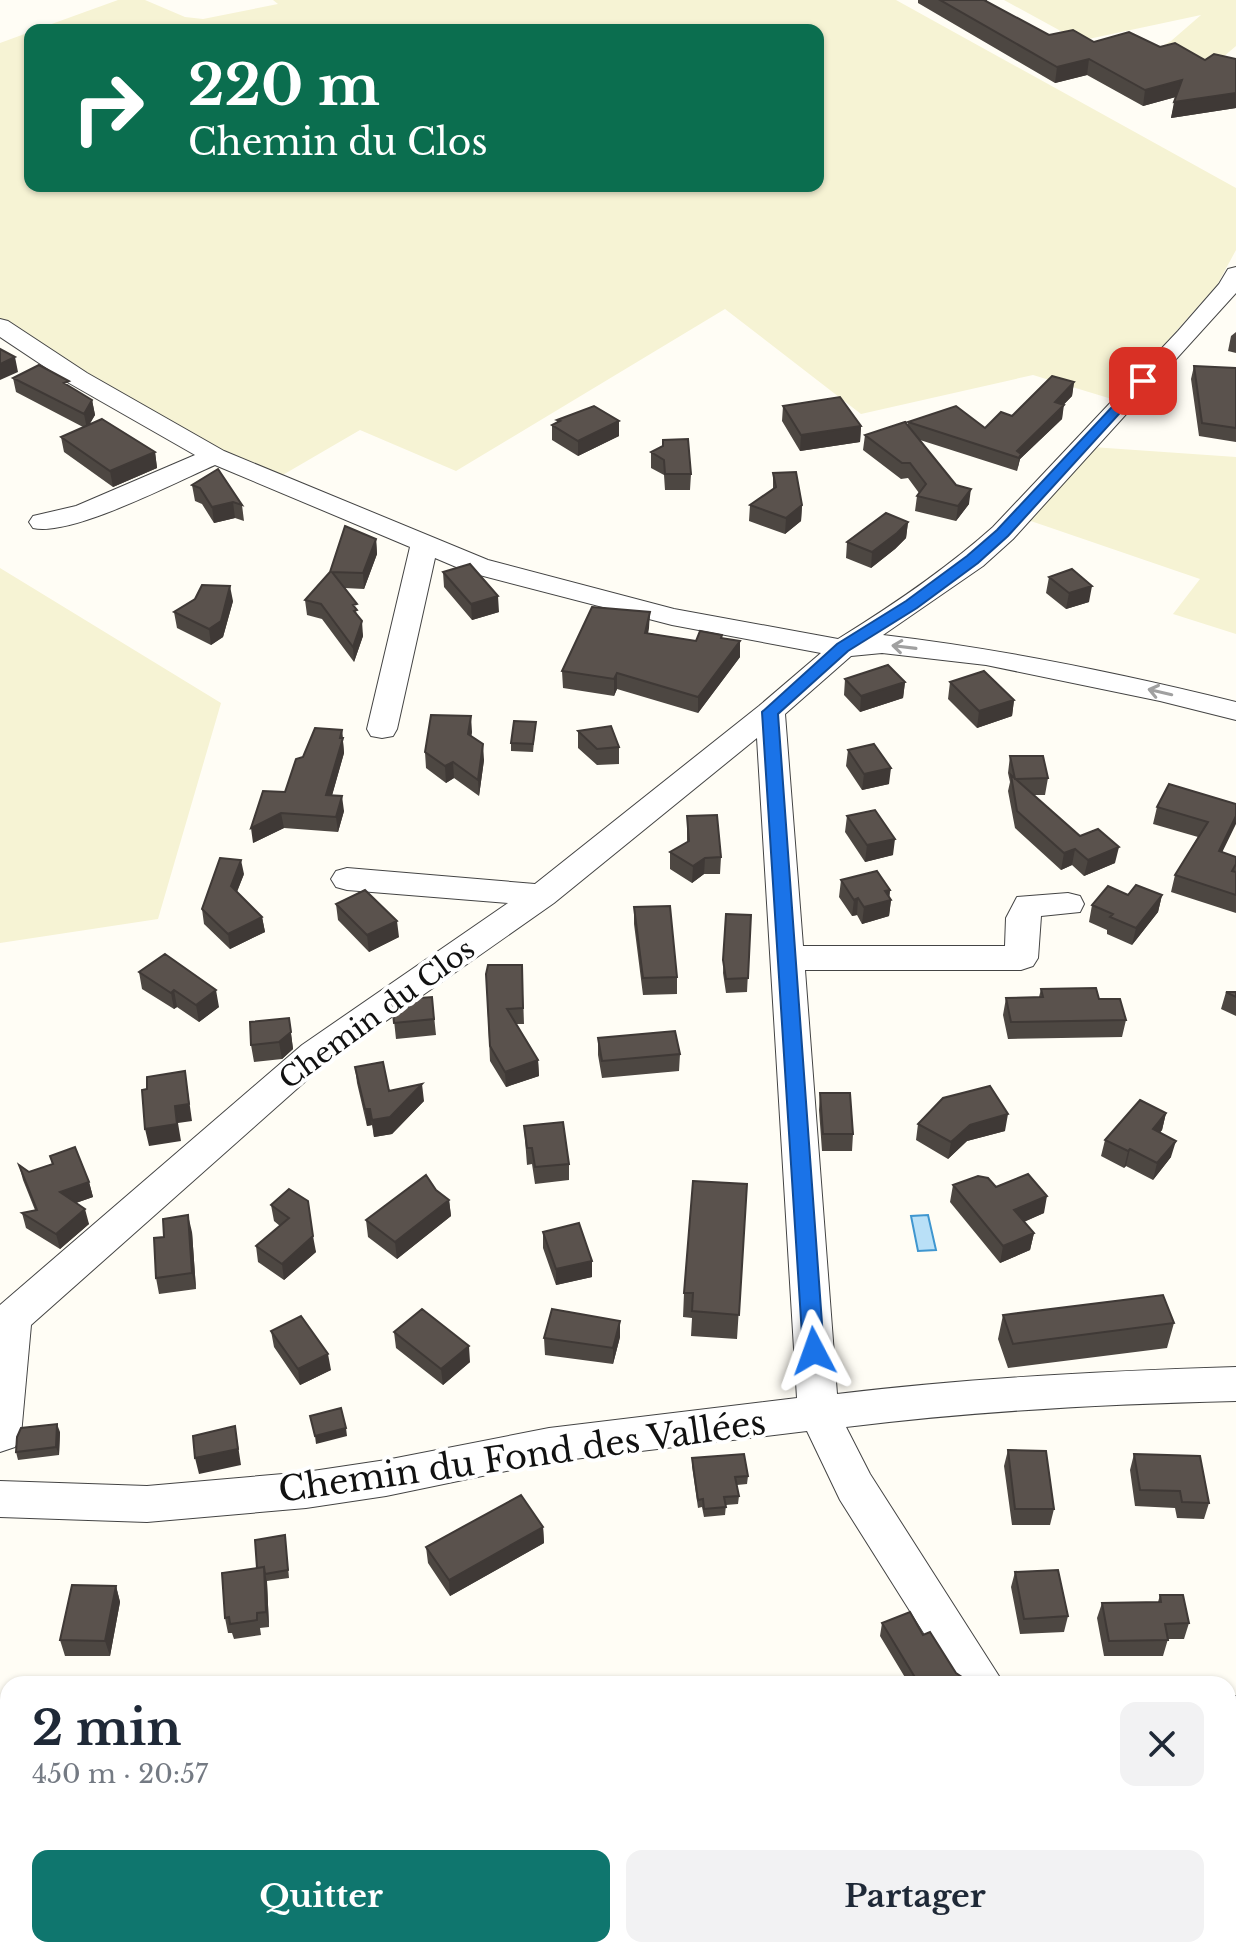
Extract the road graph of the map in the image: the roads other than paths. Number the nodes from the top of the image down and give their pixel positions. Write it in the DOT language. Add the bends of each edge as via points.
graph roads {
  1 [pos="1236,274"];
  2 [pos="0,326"];
  3 [pos="215,456"];
  4 [pos="42,522"];
  5 [pos="424,544"];
  6 [pos="843,648"];
  7 [pos="1236,711"];
  8 [pos="770,712"];
  9 [pos="382,729"];
  10 [pos="347,879"];
  11 [pos="542,895"];
  12 [pos="1068,904"];
  13 [pos="786,958"];
  14 [pos="1236,1384"];
  15 [pos="818,1413"];
  16 [pos="0,1435"];
  17 [pos="0,1499"];
  18 [pos="976,1676"];
  1 -- 6 [label="street, Chemin du Clos" via="1186,336 1003,533 912,605"];
  2 -- 3 [label="street" via="78,378"];
  3 -- 4 [label="street" via="85,512"];
  3 -- 5 [label="street"];
  5 -- 6 [label="street" via="556,589 672,617"];
  5 -- 9 [label="street"];
  7 -- 6 [label="street, one-way" via="986,656 882,644"];
  6 -- 8 [label="street, Chemin du Clos"];
  8 -- 11 [label="street, Chemin du Clos"];
  8 -- 13 [label="street"];
  10 -- 11 [label="street"];
  11 -- 16 [label="street, Chemin du Clos" via="314,1054 12,1318"];
  12 -- 13 [label="street" via="1029,905 1021,958"];
  13 -- 15 [label="street"];
  14 -- 15 [label="street, Chemin du Fond des Vallées" via="917,1401"];
  15 -- 17 [label="street, Chemin du Fond des Vallées" via="549,1445 306,1490 147,1504"];
  15 -- 18 [label="street" via="855,1487"];
}
